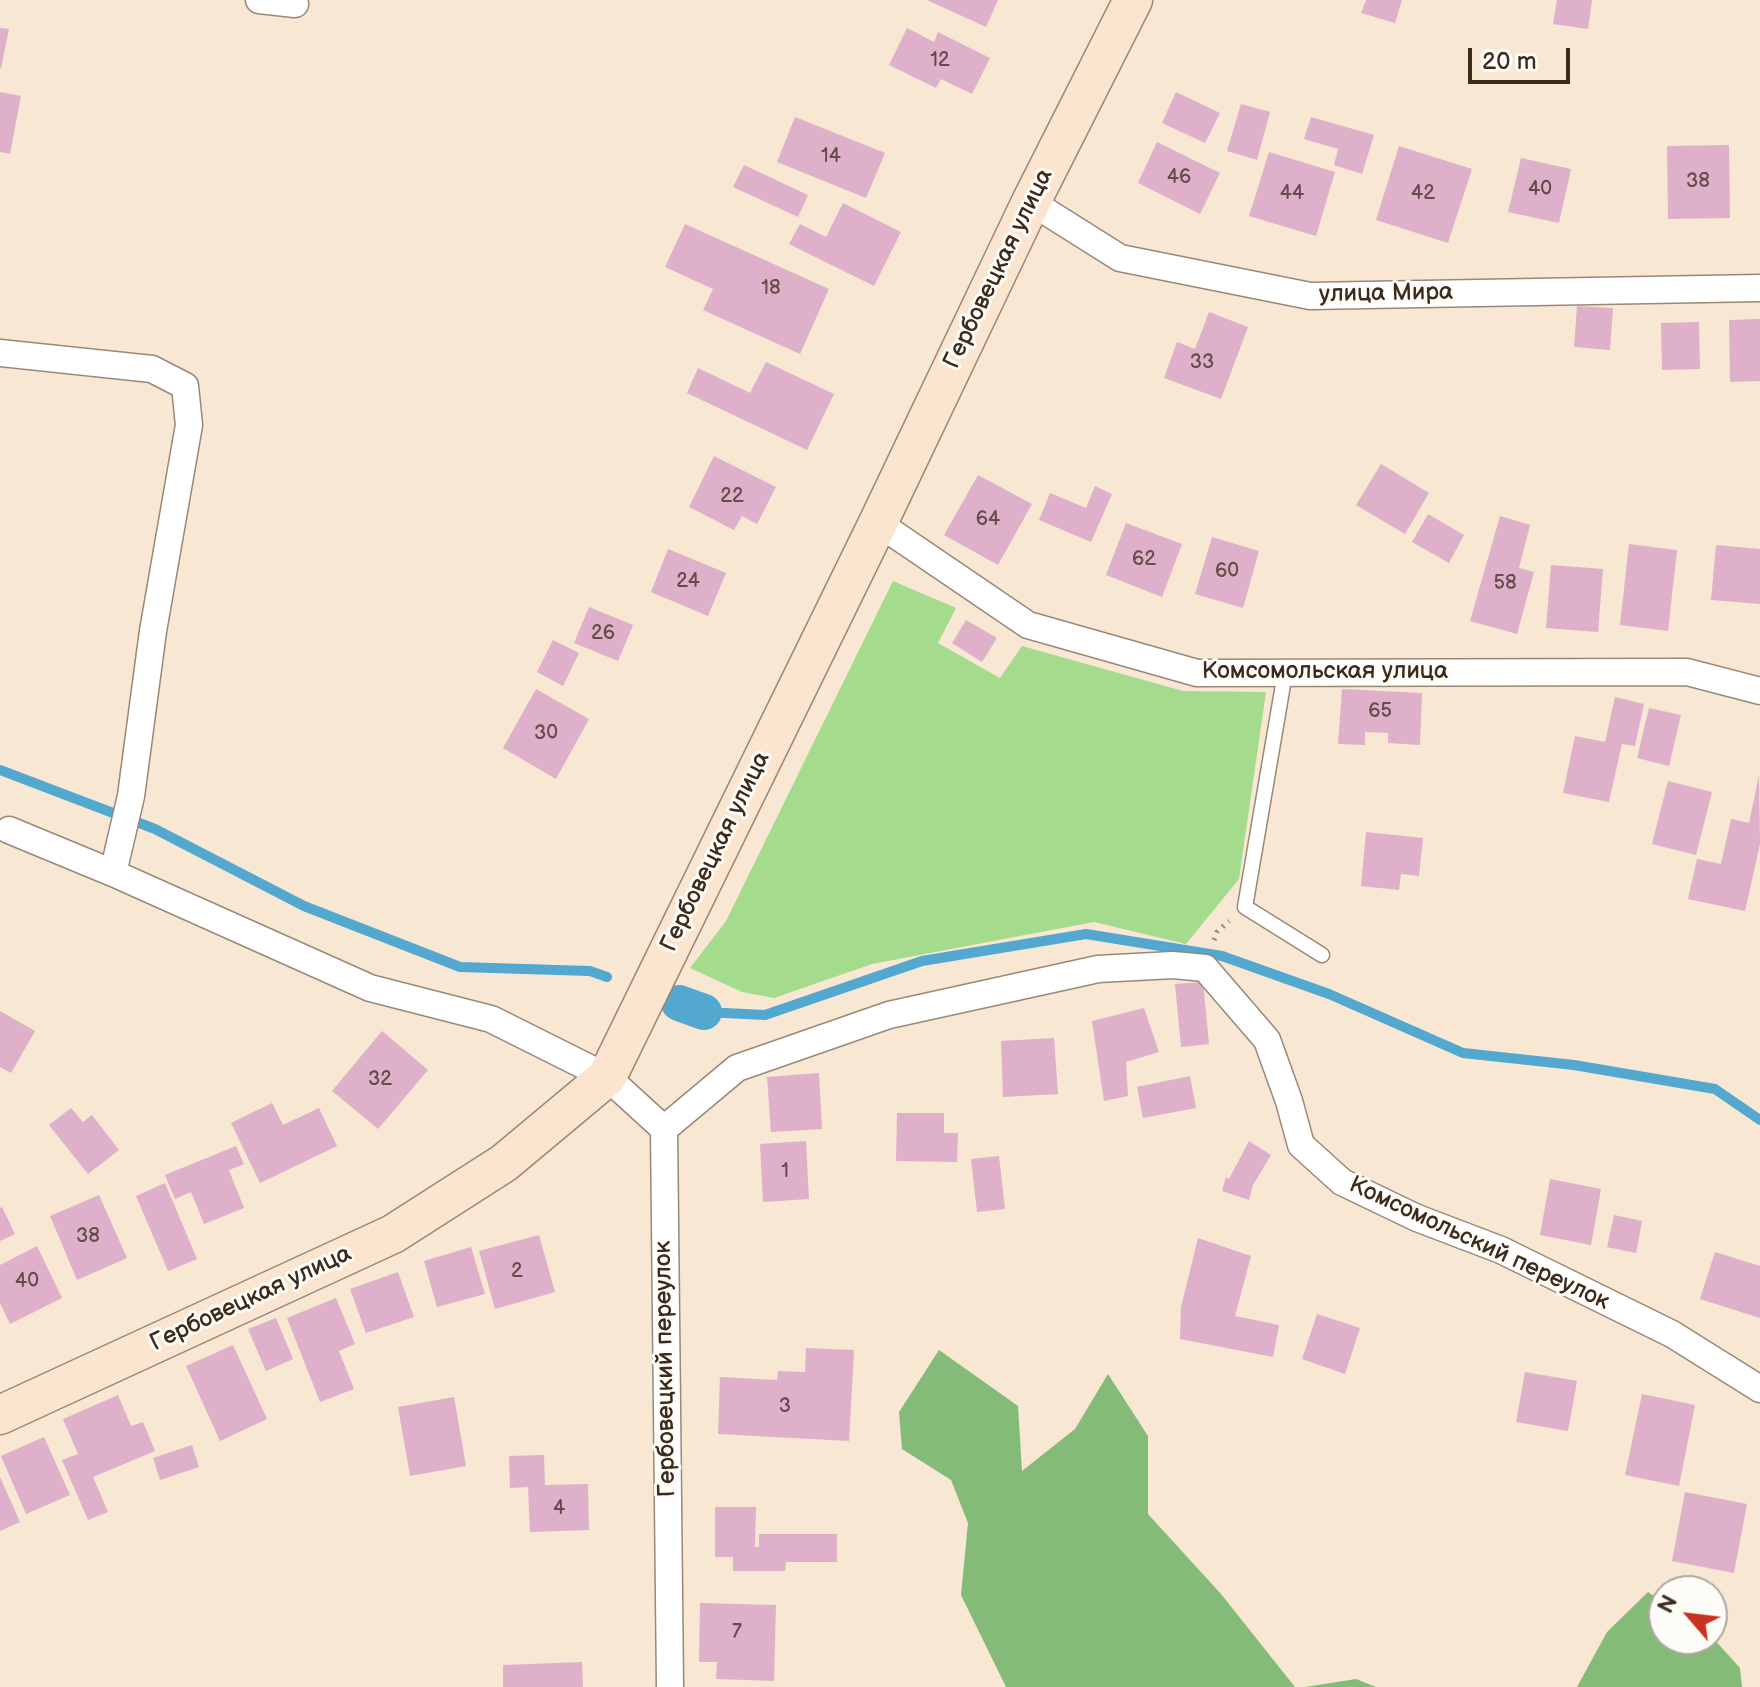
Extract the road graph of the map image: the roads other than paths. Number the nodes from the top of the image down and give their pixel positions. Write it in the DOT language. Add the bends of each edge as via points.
graph roads {
  1 [pos="259,0"];
  2 [pos="1133,0"];
  3 [pos="295,4"];
  4 [pos="1031,202"];
  5 [pos="1760,288"];
  6 [pos="0,353"];
  7 [pos="878,523"];
  8 [pos="1285,673"];
  9 [pos="1760,691"];
  10 [pos="9,830"];
  11 [pos="113,873"];
  12 [pos="1322,955"];
  13 [pos="607,1077"];
  14 [pos="664,1129"];
  15 [pos="1760,1389"];
  16 [pos="0,1415"];
  17 [pos="670,1687"];
  1 -- 3 [label="street"];
  2 -- 4 [label="street, Гербовецкая улица"];
  4 -- 5 [label="street, улица Мира" via="1120,258 1310,296"];
  4 -- 7 [label="street, Гербовецкая улица"];
  6 -- 11 [label="street" via="152,369 185,386 189,425 131,796"];
  7 -- 8 [label="street, Комсомольская улица" via="1028,625 1197,673"];
  7 -- 13 [label="street, Гербовецкая улица"];
  8 -- 9 [label="street, Комсомольская улица" via="1687,672"];
  8 -- 12 [label="lane" via="1245,907"];
  10 -- 11 [label="street"];
  11 -- 13 [label="street" via="370,988 491,1019"];
  13 -- 14 [label="street"];
  13 -- 16 [label="street, Гербовецкая улица" via="504,1163 393,1234"];
  14 -- 15 [label="street, Комсомольский переулок" via="737,1068 889,1015 1098,969 1205,968 1267,1040 1301,1145 1342,1182 1501,1250 1672,1334"];
  14 -- 17 [label="street, Гербовецкий переулок"];
}
